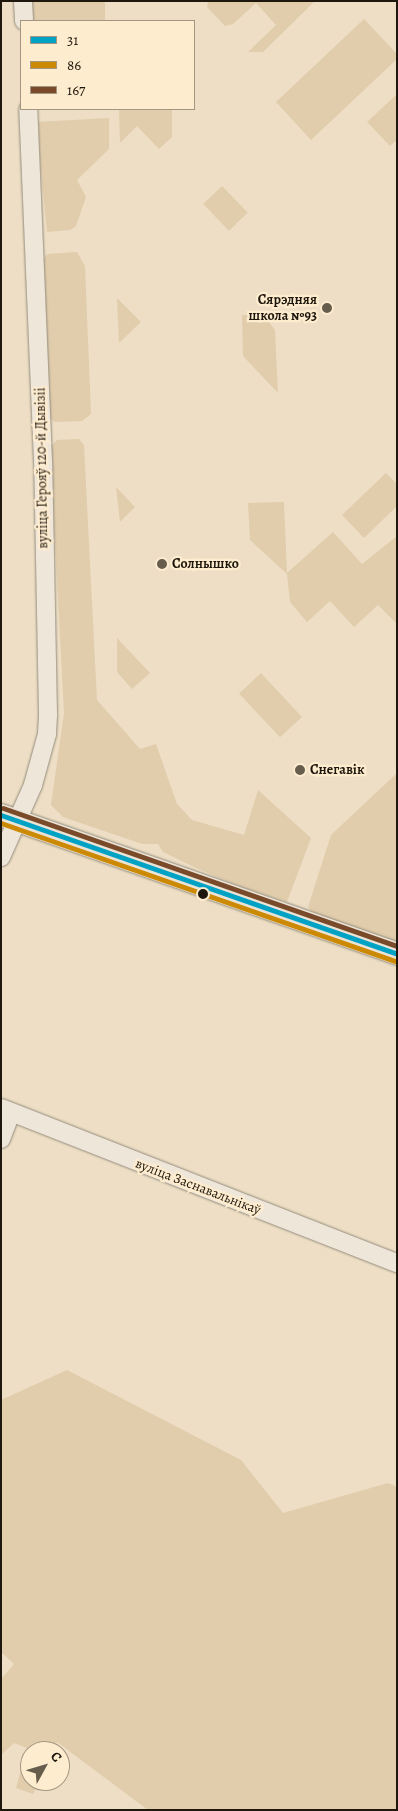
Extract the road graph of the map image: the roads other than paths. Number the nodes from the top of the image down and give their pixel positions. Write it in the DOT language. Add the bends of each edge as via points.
graph roads {
  1 [pos="23,1"];
  2 [pos="24,20"];
  3 [pos="28,110"];
  4 [pos="8,818"];
  5 [pos="1,857"];
  6 [pos="397,954"];
  7 [pos="6,1111"];
  8 [pos="1,1139"];
  9 [pos="397,1263"];
  1 -- 2 [label="street"];
  3 -- 4 [label="street, вуліца Герояў 120-й Дывізіі" via="42,435 48,715 47,734 33,786"];
  4 -- 5 [label="street, вуліца Герояў 120-й Дывізіі"];
  4 -- 6 [label="main road"];
  7 -- 8 [label="street"];
  7 -- 9 [label="street, вуліца Заснавальнікаў"];
}
